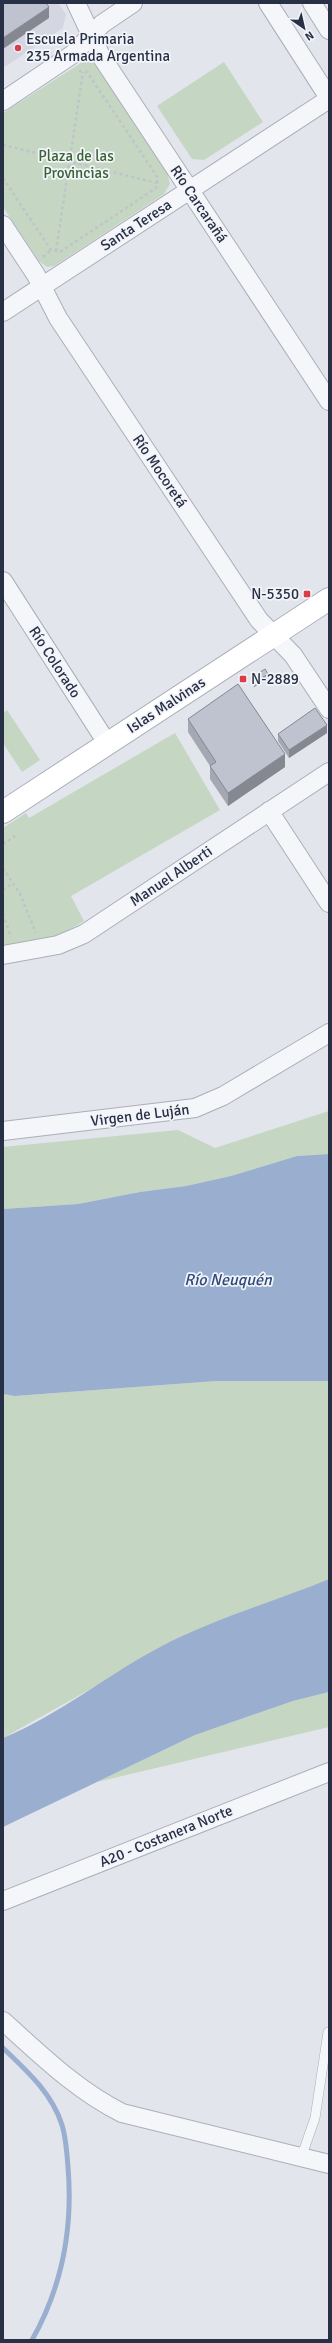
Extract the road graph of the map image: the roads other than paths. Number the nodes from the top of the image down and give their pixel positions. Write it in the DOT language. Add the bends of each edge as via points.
graph roads {
  1 [pos="76,3"];
  2 [pos="133,3"];
  3 [pos="268,3"];
  4 [pos="312,3"];
  5 [pos="329,30"];
  6 [pos="91,35"];
  7 [pos="329,98"];
  8 [pos="3,100"];
  9 [pos="189,190"];
  10 [pos="3,225"];
  11 [pos="43,286"];
  12 [pos="3,312"];
  13 [pos="329,402"];
  14 [pos="3,582"];
  15 [pos="329,598"];
  16 [pos="273,635"];
  17 [pos="329,709"];
  18 [pos="107,743"];
  19 [pos="329,772"];
  20 [pos="269,811"];
  21 [pos="3,812"];
  22 [pos="329,903"];
  23 [pos="3,955"];
  24 [pos="329,1033"];
  25 [pos="3,1131"];
  26 [pos="329,1772"];
  27 [pos="3,1901"];
  28 [pos="3,2021"];
  29 [pos="328,2032"];
  30 [pos="302,2158"];
  31 [pos="329,2164"];
  1 -- 6 [label="street, Río Carcarañá"];
  2 -- 6 [label="street" via="102,24"];
  3 -- 7 [label="street"];
  4 -- 5 [label="street"];
  6 -- 8 [label="street" via="73,54"];
  6 -- 9 [label="street, Río Carcarañá" via="101,56"];
  7 -- 9 [label="street, Santa Teresa"];
  9 -- 11 [label="street, Santa Teresa"];
  9 -- 13 [label="street, Río Carcarañá"];
  10 -- 11 [label="street, Río Mocoretá"];
  11 -- 12 [label="street, Santa Teresa"];
  11 -- 16 [label="street, Río Mocoretá" via="58,318 259,620"];
  14 -- 18 [label="street, Río Colorado"];
  15 -- 16 [label="main road, Islas Malvinas"];
  16 -- 17 [label="street, Río Mocoretá" via="293,655"];
  16 -- 18 [label="main road, Islas Malvinas"];
  18 -- 21 [label="main road, Islas Malvinas"];
  19 -- 20 [label="street, Manuel Alberti"];
  20 -- 22 [label="street"];
  20 -- 23 [label="street, Manuel Alberti" via="84,934 58,945"];
  24 -- 25 [label="street, Virgen de Luján" via="223,1096 195,1108"];
  26 -- 27 [label="street, A20 - Costanera Norte"];
  28 -- 30 [label="street" via="72,2083 96,2100 122,2113"];
  29 -- 30 [label="lane" via="315,2118"];
  30 -- 31 [label="street"];
}
